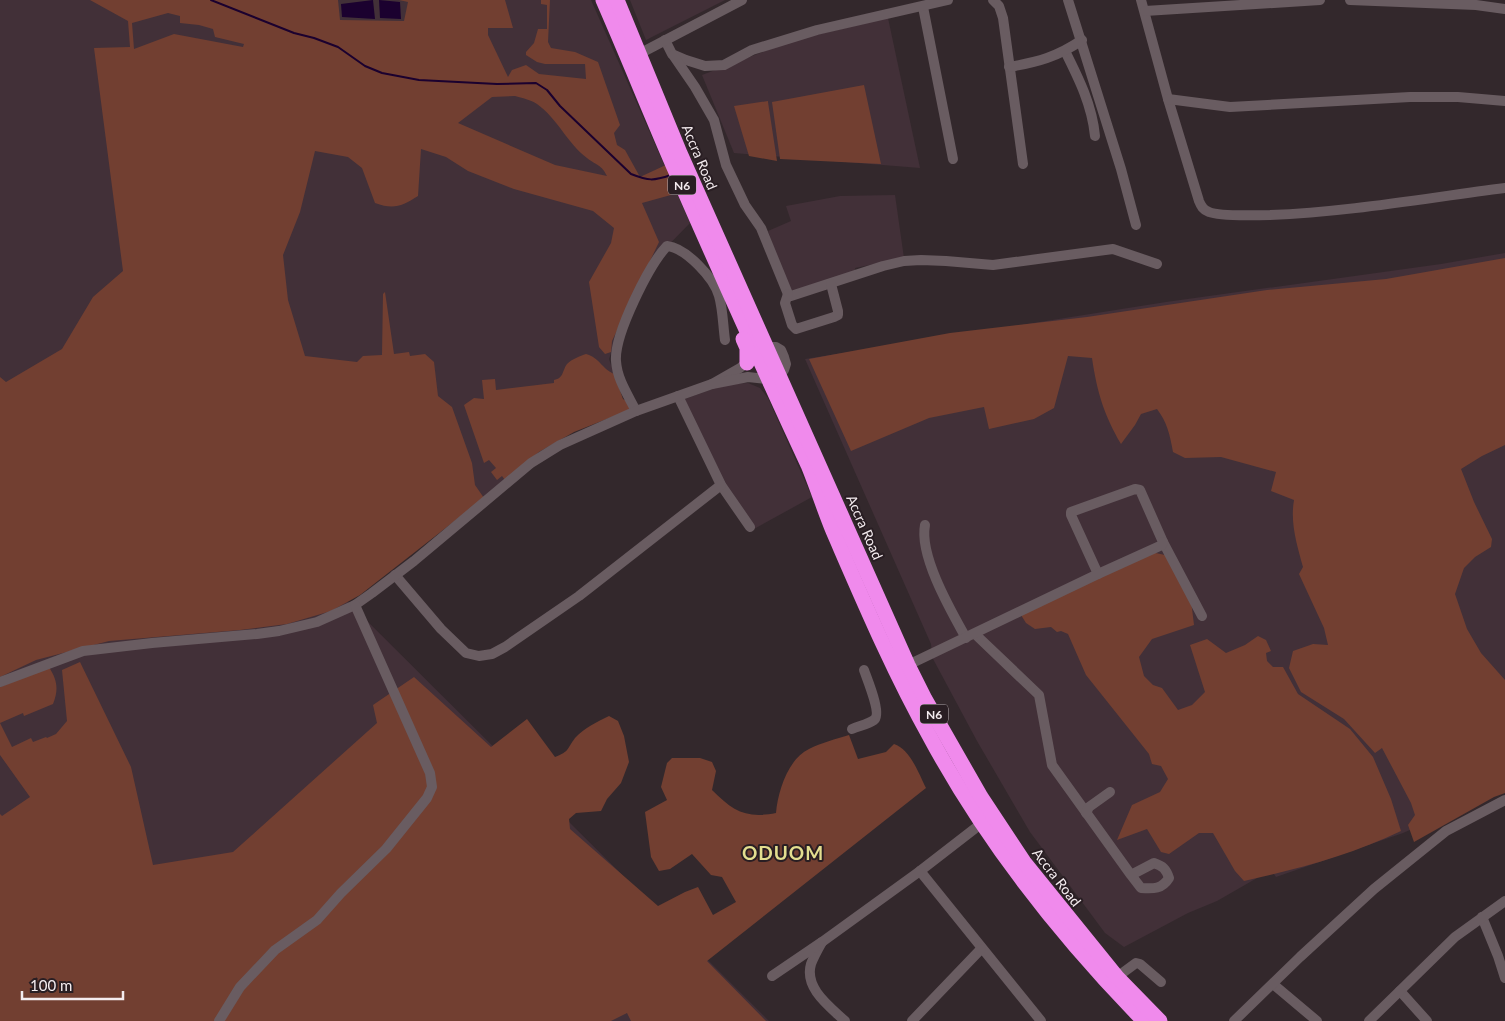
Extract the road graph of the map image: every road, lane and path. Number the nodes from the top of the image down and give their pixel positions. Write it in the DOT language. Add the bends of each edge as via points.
graph roads {
  1 [pos="603,0"];
  2 [pos="617,0"];
  3 [pos="742,0"];
  4 [pos="948,0"];
  5 [pos="993,0"];
  6 [pos="1068,0"];
  7 [pos="1141,0"];
  8 [pos="1320,0"];
  9 [pos="1350,0"];
  10 [pos="923,7"];
  11 [pos="1505,10"];
  12 [pos="1145,12"];
  13 [pos="665,40"];
  14 [pos="1082,40"];
  15 [pos="1065,52"];
  16 [pos="639,54"];
  17 [pos="672,54"];
  18 [pos="1009,67"];
  19 [pos="1168,99"];
  20 [pos="1505,101"];
  21 [pos="1095,136"];
  22 [pos="953,159"];
  23 [pos="1023,164"];
  24 [pos="1505,188"];
  25 [pos="1136,225"];
  26 [pos="1157,264"];
  27 [pos="830,284"];
  28 [pos="788,294"];
  29 [pos="725,340"];
  30 [pos="757,355"];
  31 [pos="777,373"];
  32 [pos="712,384"];
  33 [pos="678,396"];
  34 [pos="636,411"];
  35 [pos="721,485"];
  36 [pos="925,525"];
  37 [pos="750,527"];
  38 [pos="1163,542"];
  39 [pos="1098,574"];
  40 [pos="396,575"];
  41 [pos="355,605"];
  42 [pos="1202,616"];
  43 [pos="971,636"];
  44 [pos="908,665"];
  45 [pos="864,670"];
  46 [pos="0,682"];
  47 [pos="852,728"];
  48 [pos="1110,792"];
  49 [pos="1505,800"];
  50 [pos="1086,814"];
  51 [pos="982,823"];
  52 [pos="920,871"];
  53 [pos="1131,875"];
  54 [pos="1505,901"];
  55 [pos="1482,917"];
  56 [pos="822,942"];
  57 [pos="981,949"];
  58 [pos="772,976"];
  59 [pos="1117,977"];
  60 [pos="1505,978"];
  61 [pos="1162,982"];
  62 [pos="1273,984"];
  63 [pos="1400,991"];
  64 [pos="219,1021"];
  65 [pos="845,1021"];
  66 [pos="912,1021"];
  67 [pos="1041,1021"];
  68 [pos="1144,1021"];
  69 [pos="1160,1021"];
  70 [pos="1234,1021"];
  71 [pos="1317,1021"];
  72 [pos="1368,1021"];
  73 [pos="1427,1021"];
  1 -- 30 [label="highway, Accra Road / N6"];
  2 -- 16 [label="highway, Accra Road / N6"];
  3 -- 13 [label="street"];
  4 -- 10 [label="street"];
  5 -- 18 [label="street" via="1003,18"];
  6 -- 14 [label="street"];
  7 -- 12 [label="street"];
  8 -- 12 [label="street"];
  9 -- 11 [label="street"];
  10 -- 17 [label="street" via="817,30 752,50 724,65 705,66"];
  10 -- 22 [label="street"];
  12 -- 19 [label="street"];
  13 -- 16 [label="street"];
  13 -- 17 [label="street"];
  14 -- 15 [label="street"];
  14 -- 25 [label="street"];
  15 -- 18 [label="street" via="1040,62"];
  15 -- 21 [label="street" via="1089,103"];
  16 -- 30 [label="highway, Accra Road / N6"];
  17 -- 28 [label="street" via="696,87 714,120 726,165 761,228"];
  18 -- 23 [label="street"];
  19 -- 20 [label="street" via="1230,107 1410,97"];
  19 -- 24 [label="street" via="1199,201 1210,213 1253,216 1307,214"];
  26 -- 27 [label="street" via="1113,249 993,266 904,261"];
  27 -- 28 [label="street" via="791,296"];
  27 -- 28 [label="street" via="838,315 796,328 784,303"];
  29 -- 34 [label="street" via="719,295 711,281 688,255 667,246 654,262 630,310 616,353 620,378"];
  30 -- 31 [label="highway, Accra Road / N6"];
  30 -- 32 [label="street"];
  31 -- 32 [label="street"];
  31 -- 44 [label="highway, Accra Road / N6"];
  31 -- 51 [label="highway, Accra Road / N6" via="833,531 910,699 940,756"];
  32 -- 33 [label="street"];
  33 -- 34 [label="street"];
  33 -- 35 [label="street"];
  34 -- 40 [label="street" via="560,445 531,463"];
  35 -- 37 [label="street"];
  35 -- 40 [label="street" via="579,596 492,654 466,653 441,629"];
  36 -- 43 [label="street" via="923,534 933,570 951,611"];
  38 -- 39 [label="street"];
  38 -- 39 [label="street" via="1140,490 1074,511 1071,515"];
  38 -- 42 [label="street"];
  39 -- 43 [label="street"];
  40 -- 41 [label="street"];
  41 -- 46 [label="street" via="317,622 279,631 83,651"];
  41 -- 64 [label="street" via="430,773 432,787 427,798 386,849 317,920 275,950 240,987"];
  43 -- 44 [label="street"];
  43 -- 50 [label="street" via="1039,695 1052,765"];
  44 -- 59 [label="highway, Accra Road / N6" via="965,770 1009,840"];
  45 -- 47 [label="street" via="877,715 875,720"];
  48 -- 50 [label="street" via="1089,807"];
  49 -- 62 [label="street" via="1446,831 1400,866 1337,921"];
  50 -- 53 [label="street"];
  51 -- 52 [label="street"];
  51 -- 68 [label="highway, Accra Road / N6" via="1041,903"];
  52 -- 56 [label="street"];
  52 -- 57 [label="street"];
  54 -- 55 [label="street"];
  55 -- 60 [label="street"];
  55 -- 63 [label="street"];
  56 -- 58 [label="street"];
  56 -- 65 [label="street" via="810,970 812,983 822,1000"];
  57 -- 66 [label="street"];
  57 -- 67 [label="street"];
  59 -- 61 [label="street" via="1136,963"];
  59 -- 69 [label="highway, Accra Road / N6"];
  62 -- 70 [label="street"];
  62 -- 71 [label="street"];
  63 -- 72 [label="street"];
  63 -- 73 [label="street"];
}
